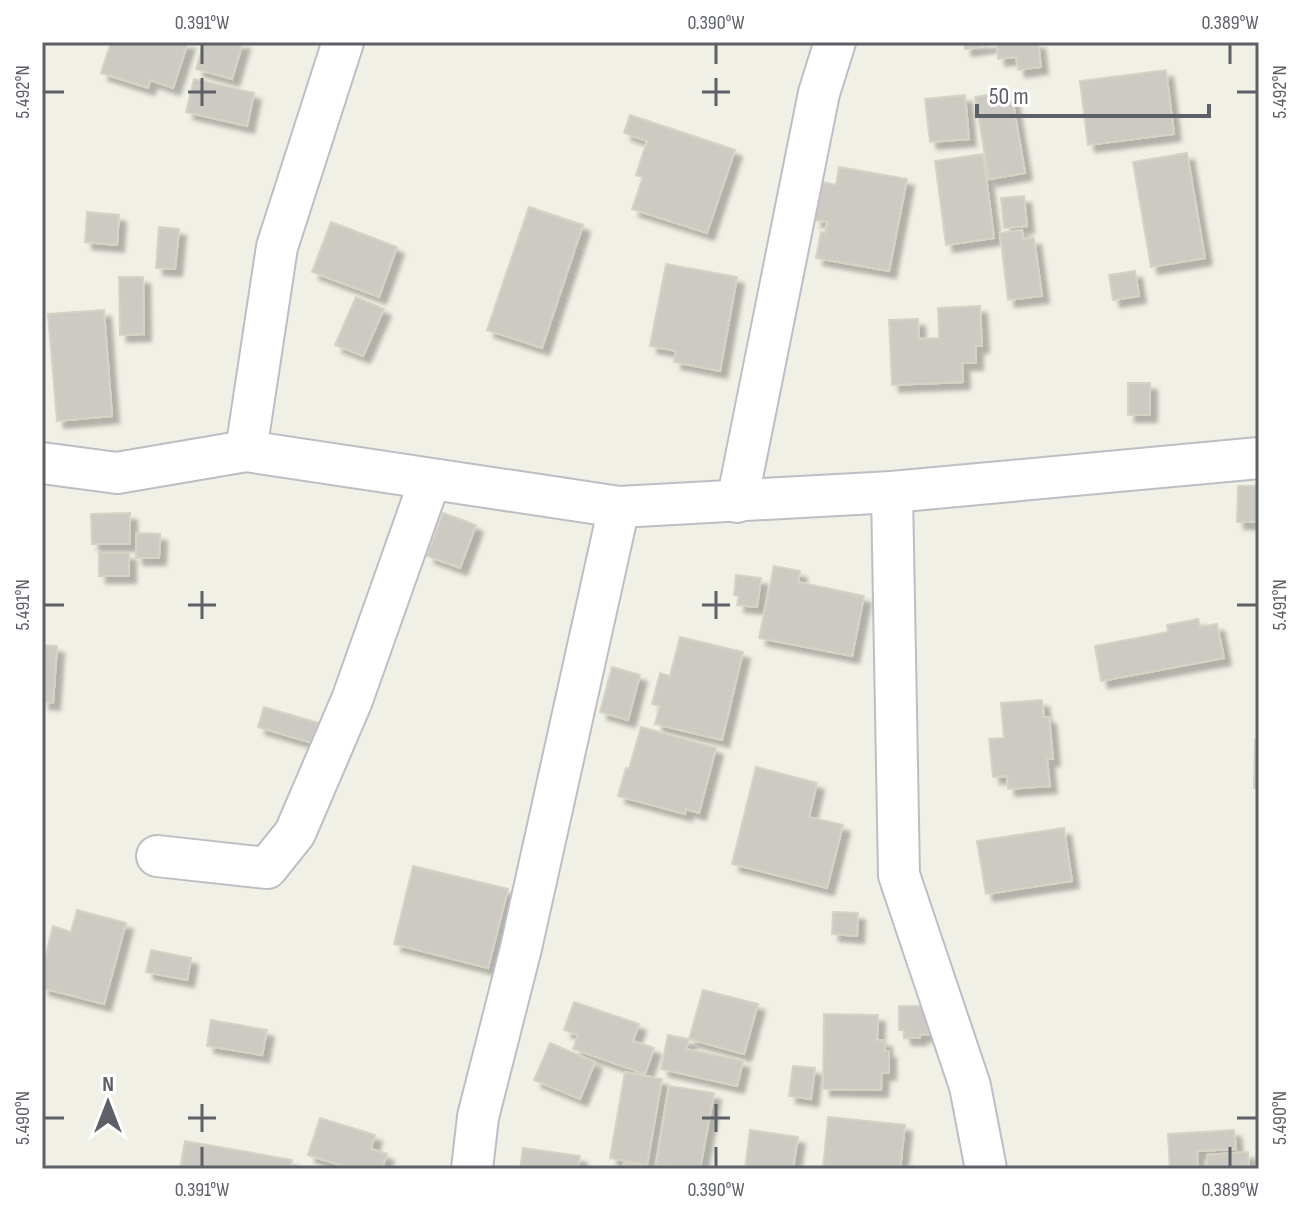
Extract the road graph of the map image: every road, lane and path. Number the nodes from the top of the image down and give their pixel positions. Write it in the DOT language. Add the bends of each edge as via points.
graph roads {
  1 [pos="343,42"];
  2 [pos="835,42"];
  3 [pos="246,451"];
  4 [pos="1259,458"];
  5 [pos="42,463"];
  6 [pos="430,480"];
  7 [pos="892,492"];
  8 [pos="737,502"];
  9 [pos="619,507"];
  10 [pos="157,856"];
  11 [pos="472,1169"];
  12 [pos="986,1169"];
  1 -- 3 [label="street" via="277,247"];
  2 -- 8 [label="street" via="819,93"];
  3 -- 5 [label="street" via="117,473"];
  3 -- 6 [label="street"];
  4 -- 7 [label="street"];
  6 -- 9 [label="street"];
  6 -- 10 [label="street" via="352,700 295,833 267,868"];
  7 -- 8 [label="street"];
  7 -- 12 [label="street" via="899,875 970,1086"];
  8 -- 9 [label="street"];
  9 -- 11 [label="street" via="478,1117"];
}
